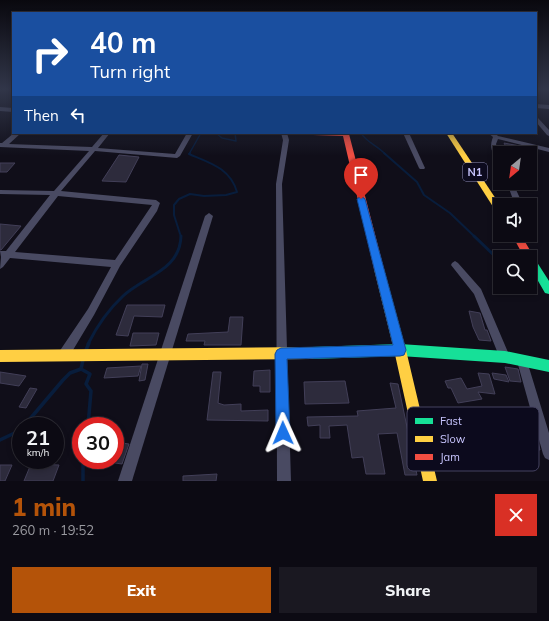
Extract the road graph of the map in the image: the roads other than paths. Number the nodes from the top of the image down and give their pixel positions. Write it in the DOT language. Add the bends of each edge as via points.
graph roads {
  1 [pos="537,121"];
  2 [pos="549,124"];
  3 [pos="17,134"];
  4 [pos="105,134"];
  5 [pos="189,134"];
  6 [pos="284,134"];
  7 [pos="346,134"];
  8 [pos="406,134"];
  9 [pos="450,134"];
  10 [pos="549,134"];
  11 [pos="494,135"];
  12 [pos="1,146"];
  13 [pos="494,146"];
  14 [pos="93,149"];
  15 [pos="549,150"];
  16 [pos="422,168"];
  17 [pos="0,192"];
  18 [pos="56,193"];
  19 [pos="493,200"];
  20 [pos="209,216"];
  21 [pos="520,242"];
  22 [pos="523,242"];
  23 [pos="523,246"];
  24 [pos="525,250"];
  25 [pos="4,254"];
  26 [pos="117,264"];
  27 [pos="0,265"];
  28 [pos="455,265"];
  29 [pos="537,268"];
  30 [pos="537,270"];
  31 [pos="549,272"];
  32 [pos="549,290"];
  33 [pos="400,350"];
  34 [pos="164,354"];
  35 [pos="281,354"];
  36 [pos="0,356"];
  37 [pos="63,356"];
  38 [pos="505,357"];
  39 [pos="522,361"];
  40 [pos="549,366"];
  41 [pos="413,407"];
  42 [pos="535,407"];
  43 [pos="539,420"];
  44 [pos="549,454"];
  45 [pos="428,471"];
  46 [pos="125,481"];
  47 [pos="284,481"];
  48 [pos="430,481"];
  1 -- 2 [label="street"];
  1 -- 10 [label="street"];
  3 -- 12 [label="street"];
  4 -- 14 [label="street"];
  5 -- 14 [label="street" via="178,156"];
  6 -- 35 [label="street" via="286,140 279,184"];
  7 -- 33 [label="main road"];
  8 -- 16 [label="street"];
  9 -- 19 [label="main road, N1"];
  11 -- 13 [label="street"];
  11 -- 15 [label="street"];
  12 -- 14 [label="street"];
  14 -- 18 [label="street"];
  17 -- 18 [label="street"];
  18 -- 25 [label="street"];
  18 -- 26 [label="street" via="156,203"];
  20 -- 34 [label="street"];
  21 -- 23 [label="main road"];
  22 -- 23 [label="street"];
  23 -- 24 [label="main road"];
  25 -- 26 [label="street"];
  25 -- 27 [label="street"];
  26 -- 37 [label="street"];
  28 -- 38 [label="street" via="478,292"];
  29 -- 31 [label="street"];
  30 -- 32 [label="main road"];
  33 -- 35 [label="main road"];
  33 -- 38 [label="main road"];
  33 -- 41 [label="main road"];
  34 -- 35 [label="main road"];
  34 -- 37 [label="main road"];
  34 -- 46 [label="street"];
  35 -- 47 [label="street"];
  36 -- 37 [label="main road"];
  38 -- 39 [label="main road"];
  39 -- 40 [label="main road"];
  39 -- 42 [label="street"];
  43 -- 44 [label="street"];
  45 -- 48 [label="main road"];
}
